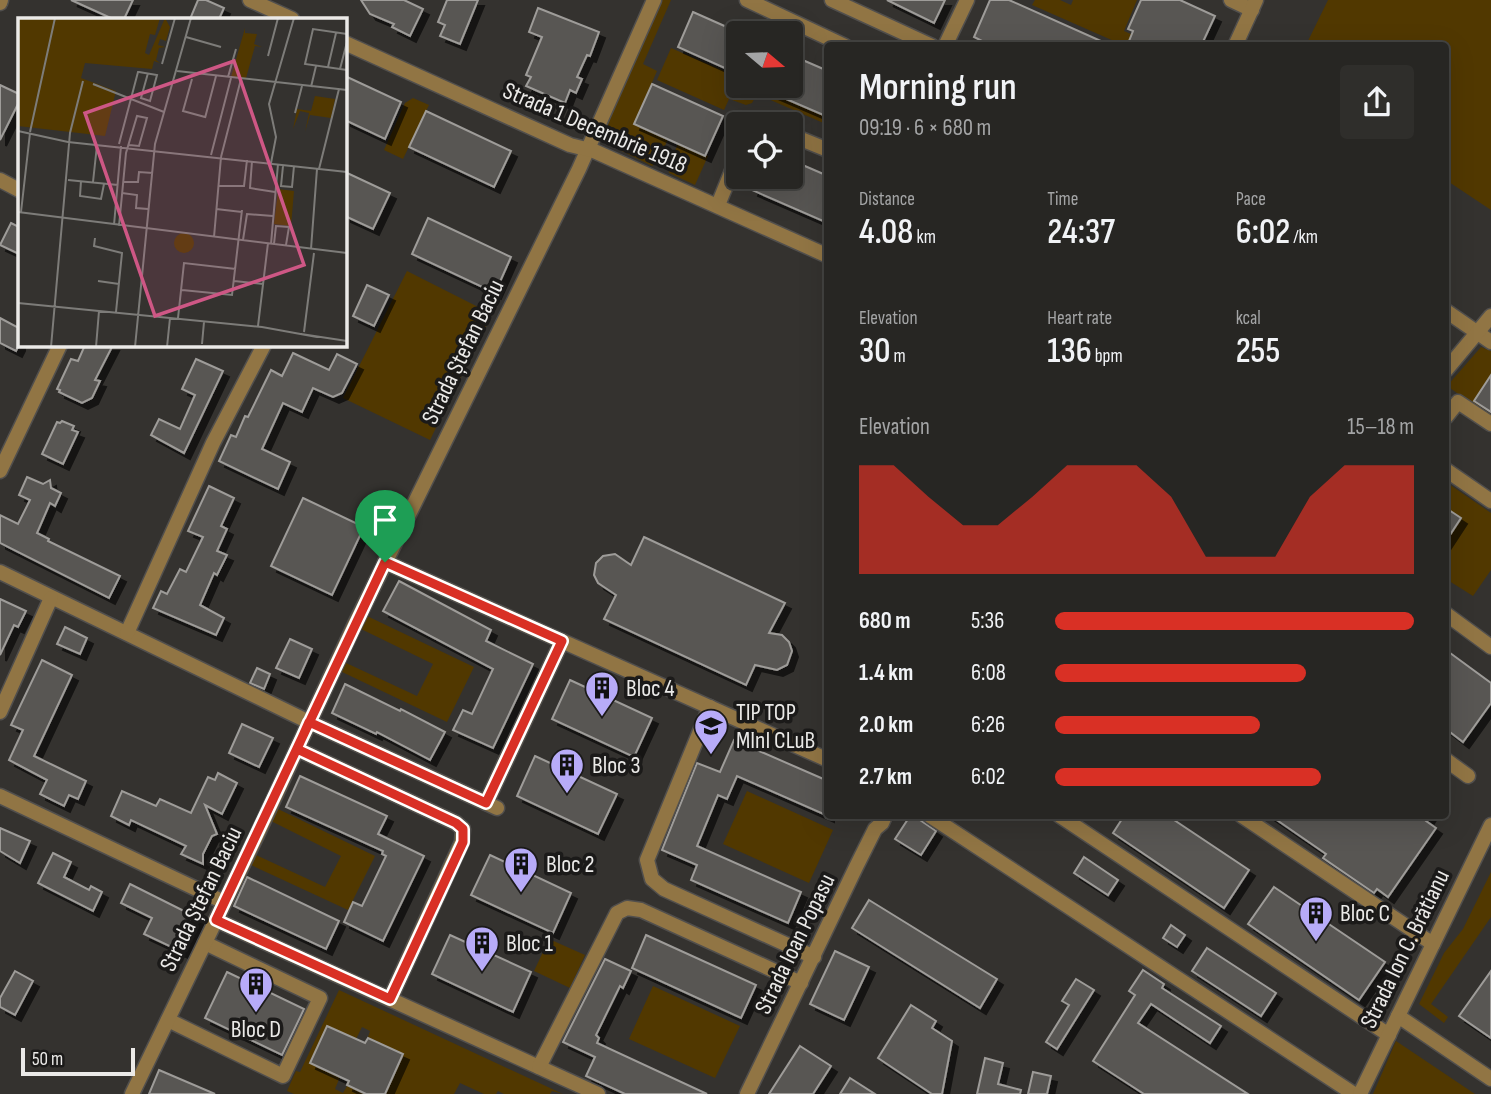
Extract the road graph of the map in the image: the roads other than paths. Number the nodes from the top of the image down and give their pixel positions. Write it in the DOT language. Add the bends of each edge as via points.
graph roads {
  1 [pos="250,0"];
  2 [pos="654,0"];
  3 [pos="747,0"];
  4 [pos="832,0"];
  5 [pos="967,0"];
  6 [pos="1231,0"];
  7 [pos="1254,5"];
  8 [pos="290,18"];
  9 [pos="836,42"];
  10 [pos="923,42"];
  11 [pos="947,42"];
  12 [pos="1237,42"];
  13 [pos="346,43"];
  14 [pos="803,140"];
  15 [pos="824,148"];
  16 [pos="587,150"];
  17 [pos="0,180"];
  18 [pos="726,185"];
  19 [pos="18,189"];
  20 [pos="718,205"];
  21 [pos="824,254"];
  22 [pos="1449,313"];
  23 [pos="1491,316"];
  24 [pos="1477,333"];
  25 [pos="1491,342"];
  26 [pos="60,346"];
  27 [pos="263,346"];
  28 [pos="1449,366"];
  29 [pos="1449,413"];
  30 [pos="1491,424"];
  31 [pos="0,471"];
  32 [pos="1449,472"];
  33 [pos="1491,501"];
  34 [pos="385,562"];
  35 [pos="0,572"];
  36 [pos="51,598"];
  37 [pos="1449,616"];
  38 [pos="127,633"];
  39 [pos="562,641"];
  40 [pos="1491,648"];
  41 [pos="710,708"];
  42 [pos="0,712"];
  43 [pos="309,722"];
  44 [pos="297,749"];
  45 [pos="824,758"];
  46 [pos="1449,762"];
  47 [pos="1468,776"];
  48 [pos="0,796"];
  49 [pos="883,819"];
  50 [pos="935,819"];
  51 [pos="1065,819"];
  52 [pos="1246,819"];
  53 [pos="1491,825"];
  54 [pos="224,902"];
  55 [pos="216,920"];
  56 [pos="205,943"];
  57 [pos="1433,944"];
  58 [pos="814,957"];
  59 [pos="801,983"];
  60 [pos="390,999"];
  61 [pos="1398,1016"];
  62 [pos="168,1020"];
  63 [pos="1389,1035"];
  64 [pos="539,1067"];
  65 [pos="1491,1079"];
  66 [pos="132,1094"];
  67 [pos="598,1094"];
  68 [pos="747,1094"];
  69 [pos="1354,1094"];
  70 [pos="1360,1094"];
  1 -- 8 [label="street"];
  2 -- 16 [label="street, Strada Ștefan Baciu"];
  3 -- 9 [label="street"];
  4 -- 10 [label="street"];
  5 -- 11 [label="street"];
  6 -- 7 [label="street"];
  7 -- 12 [label="street"];
  13 -- 16 [label="street, Strada 1 Decembrie 1918"];
  14 -- 15 [label="street"];
  16 -- 20 [label="street, Strada 1 Decembrie 1918"];
  16 -- 34 [label="street, Strada Ștefan Baciu"];
  17 -- 19 [label="street"];
  18 -- 20 [label="street"];
  20 -- 21 [label="street, Strada 1 Decembrie 1918"];
  22 -- 24 [label="street"];
  23 -- 24 [label="street"];
  24 -- 25 [label="street"];
  24 -- 28 [label="street"];
  26 -- 31 [label="street"];
  27 -- 38 [label="street" via="213,443"];
  29 -- 30 [label="street" via="1458,402"];
  32 -- 33 [label="street"];
  34 -- 39 [label="street"];
  34 -- 43 [label="street, Strada Ștefan Baciu"];
  35 -- 36 [label="street"];
  36 -- 38 [label="street"];
  36 -- 42 [label="street"];
  37 -- 40 [label="street"];
  38 -- 43 [label="street"];
  39 -- 41 [label="street"];
  39 -- 43 [label="street" via="491,806"];
  41 -- 45 [label="street"];
  41 -- 58 [label="street" via="647,860 652,879 664,889"];
  43 -- 44 [label="street, Strada Ștefan Baciu"];
  44 -- 54 [label="street, Strada Ștefan Baciu"];
  44 -- 60 [label="street" via="463,829 463,842"];
  46 -- 47 [label="street"];
  48 -- 54 [label="street"];
  49 -- 58 [label="street, Strada Ioan Popasu"];
  50 -- 69 [label="street"];
  51 -- 63 [label="street"];
  52 -- 57 [label="street"];
  53 -- 57 [label="street, Strada Ion C. Brătianu"];
  54 -- 55 [label="street, Strada Ștefan Baciu"];
  55 -- 56 [label="street, Strada Ștefan Baciu"];
  55 -- 60 [label="street"];
  56 -- 62 [label="street, Strada Ștefan Baciu"];
  56 -- 62 [label="street" via="320,998 283,1076"];
  57 -- 61 [label="street, Strada Ion C. Brătianu"];
  58 -- 59 [label="street, Strada Ioan Popasu"];
  59 -- 64 [label="street" via="641,909 627,908 617,913"];
  59 -- 68 [label="street, Strada Ioan Popasu"];
  60 -- 64 [label="street"];
  61 -- 63 [label="street, Strada Ion C. Brătianu"];
  61 -- 65 [label="street"];
  62 -- 66 [label="street, Strada Ștefan Baciu"];
  63 -- 70 [label="street, Strada Ion C. Brătianu"];
  64 -- 67 [label="street"];
}
